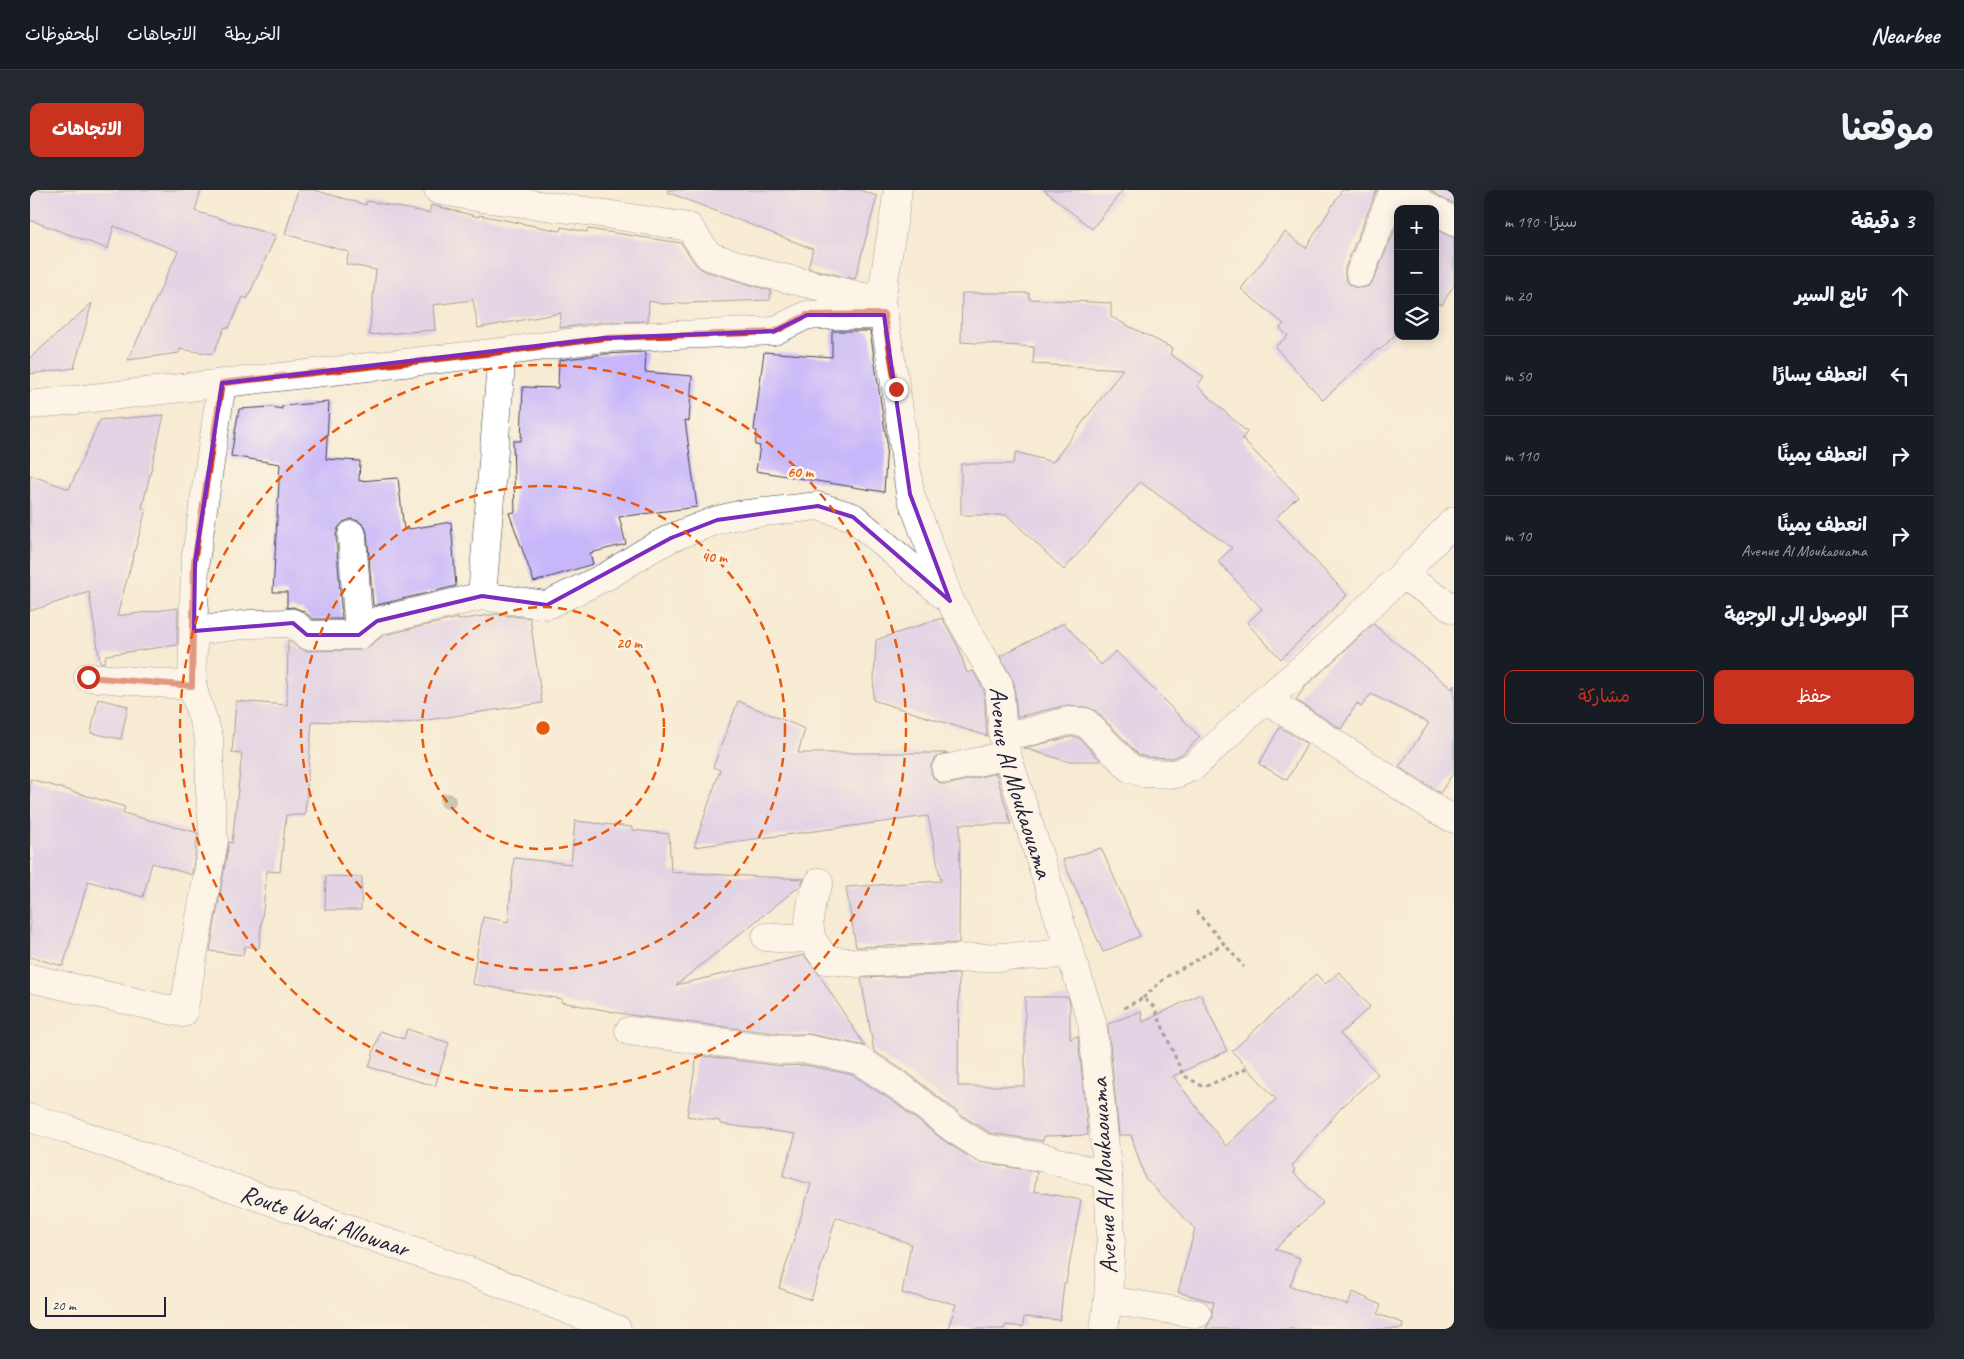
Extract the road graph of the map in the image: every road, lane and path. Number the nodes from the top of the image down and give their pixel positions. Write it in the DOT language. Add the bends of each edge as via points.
graph roads {
  1 [pos="438,190"];
  2 [pos="898,190"];
  3 [pos="1394,190"];
  4 [pos="1399,190"];
  5 [pos="1424,205"];
  6 [pos="1439,213"];
  7 [pos="1454,222"];
  8 [pos="1360,273"];
  9 [pos="883,308"];
  10 [pos="502,352"];
  11 [pos="222,383"];
  12 [pos="30,405"];
  13 [pos="1454,521"];
  14 [pos="352,534"];
  15 [pos="1402,575"];
  16 [pos="482,596"];
  17 [pos="950,600"];
  18 [pos="1454,610"];
  19 [pos="194,631"];
  20 [pos="358,635"];
  21 [pos="88,677"];
  22 [pos="192,686"];
  23 [pos="1266,699"];
  24 [pos="1005,745"];
  25 [pos="946,769"];
  26 [pos="1454,819"];
  27 [pos="819,882"];
  28 [pos="1196,911"];
  29 [pos="766,937"];
  30 [pos="811,938"];
  31 [pos="1224,943"];
  32 [pos="1070,954"];
  33 [pos="1244,967"];
  34 [pos="30,978"];
  35 [pos="1143,998"];
  36 [pos="1092,1022"];
  37 [pos="629,1031"];
  38 [pos="1248,1068"];
  39 [pos="30,1118"];
  40 [pos="1108,1176"];
  41 [pos="1108,1300"];
  42 [pos="1197,1314"];
  43 [pos="617,1329"];
  44 [pos="1104,1329"];
  1 -- 9 [label="street" via="689,227 709,256"];
  2 -- 9 [label="street, Avenue Al Moukaouama"];
  3 -- 8 [label="street"];
  4 -- 5 [label="street"];
  6 -- 7 [label="street"];
  9 -- 10 [label="street" via="807,315 774,332 604,338"];
  9 -- 17 [label="street, Avenue Al Moukaouama" via="910,494"];
  10 -- 11 [label="street"];
  10 -- 16 [label="street"];
  11 -- 12 [label="street"];
  11 -- 19 [label="street" via="194,562"];
  13 -- 15 [label="street"];
  14 -- 20 [label="street"];
  15 -- 18 [label="street"];
  15 -- 23 [label="street" via="1316,657"];
  16 -- 17 [label="street" via="547,605 609,575 671,538 717,520 818,506 853,517"];
  16 -- 20 [label="street" via="376,621"];
  17 -- 24 [label="street, Avenue Al Moukaouama" via="999,685"];
  19 -- 20 [label="street" via="293,622 307,634"];
  19 -- 22 [label="street"];
  21 -- 22 [label="street"];
  22 -- 34 [label="street" via="209,738 214,840 183,1014"];
  23 -- 24 [label="street" via="1194,766 1176,774 1144,773 1131,769 1085,722 1068,721 1032,731"];
  23 -- 26 [label="street"];
  24 -- 25 [label="street"];
  24 -- 32 [label="street, Avenue Al Moukaouama"];
  27 -- 30 [label="street" via="809,920"];
  28 -- 31 [label="path"];
  29 -- 30 [label="street"];
  30 -- 32 [label="street" via="826,960 858,963"];
  31 -- 33 [label="path"];
  31 -- 35 [label="path" via="1166,977"];
  32 -- 36 [label="street, Avenue Al Moukaouama"];
  35 -- 36 [label="path"];
  35 -- 38 [label="path" via="1154,1007 1183,1075 1204,1087"];
  36 -- 40 [label="street, Avenue Al Moukaouama"];
  37 -- 40 [label="street" via="782,1050 807,1049 858,1060 984,1148 1041,1157"];
  39 -- 43 [label="street, Route Wadi Allowaar" via="469,1271"];
  40 -- 41 [label="street, Avenue Al Moukaouama" via="1111,1240"];
  41 -- 42 [label="street"];
  41 -- 44 [label="street, Avenue Al Moukaouama"];
}
